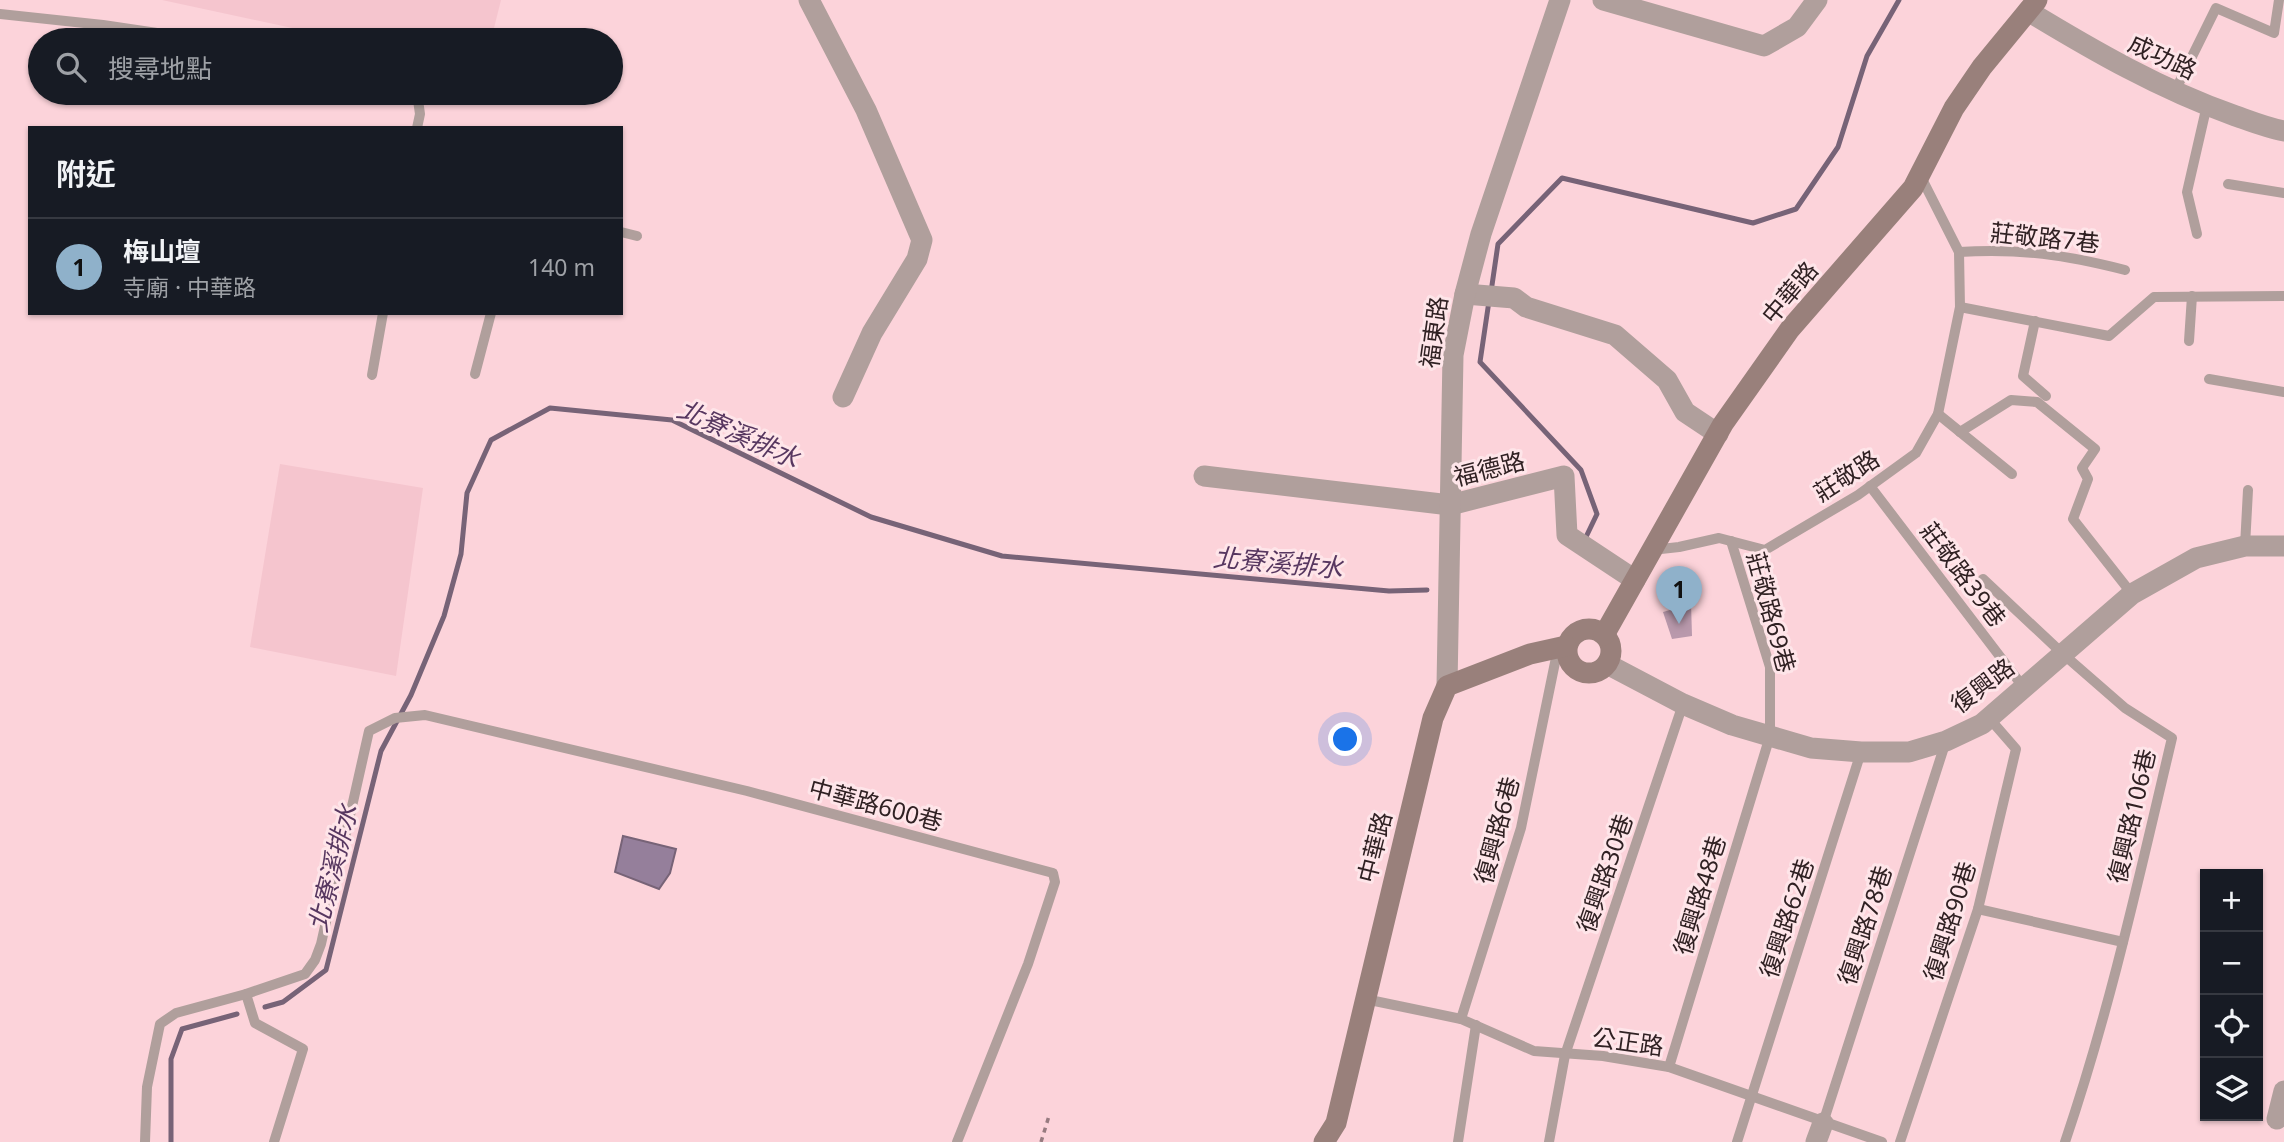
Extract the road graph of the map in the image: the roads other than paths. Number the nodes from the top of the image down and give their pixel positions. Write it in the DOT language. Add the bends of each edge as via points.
graph roads {
  1 [pos="809,0"];
  2 [pos="1560,0"];
  3 [pos="1602,0"];
  4 [pos="1817,0"];
  5 [pos="2279,0"];
  6 [pos="2032,6"];
  7 [pos="0,14"];
  8 [pos="123,28"];
  9 [pos="2175,92"];
  10 [pos="419,105"];
  11 [pos="2207,106"];
  12 [pos="417,126"];
  13 [pos="2284,131"];
  14 [pos="1920,175"];
  15 [pos="2228,184"];
  16 [pos="2284,193"];
  17 [pos="623,232"];
  18 [pos="2197,234"];
  19 [pos="637,236"];
  20 [pos="1959,252"];
  21 [pos="2125,270"];
  22 [pos="1482,295"];
  23 [pos="2192,296"];
  24 [pos="2284,296"];
  25 [pos="1960,307"];
  26 [pos="383,315"];
  27 [pos="490,315"];
  28 [pos="2035,321"];
  29 [pos="2189,341"];
  30 [pos="475,374"];
  31 [pos="372,376"];
  32 [pos="2209,379"];
  33 [pos="2284,392"];
  34 [pos="2046,396"];
  35 [pos="843,397"];
  36 [pos="1938,414"];
  37 [pos="1960,432"];
  38 [pos="1718,433"];
  39 [pos="2012,474"];
  40 [pos="1204,476"];
  41 [pos="1870,486"];
  42 [pos="2248,490"];
  43 [pos="1450,505"];
  44 [pos="1731,541"];
  45 [pos="2245,546"];
  46 [pos="2284,546"];
  47 [pos="1652,550"];
  48 [pos="1983,579"];
  49 [pos="1635,580"];
  50 [pos="2132,594"];
  51 [pos="1604,635"];
  52 [pos="1562,647"];
  53 [pos="2063,654"];
  54 [pos="1607,664"];
  55 [pos="1447,687"];
  56 [pos="2024,688"];
  57 [pos="1683,704"];
  58 [pos="1989,718"];
  59 [pos="1770,736"];
  60 [pos="1946,741"];
  61 [pos="1861,752"];
  62 [pos="1978,909"];
  63 [pos="2123,942"];
  64 [pos="246,994"];
  65 [pos="1365,999"];
  66 [pos="1461,1019"];
  67 [pos="1476,1026"];
  68 [pos="1565,1055"];
  69 [pos="1669,1067"];
  70 [pos="2284,1091"];
  71 [pos="1751,1096"];
  72 [pos="2277,1119"];
  73 [pos="1819,1132"];
  74 [pos="1330,1139"];
  75 [pos="145,1142"];
  76 [pos="274,1142"];
  77 [pos="957,1142"];
  78 [pos="1458,1142"];
  79 [pos="1549,1142"];
  80 [pos="1737,1142"];
  81 [pos="1882,1142"];
  82 [pos="1900,1142"];
  83 [pos="2065,1142"];
  1 -- 35 [label="street" via="866,110 922,240 917,259 872,333"];
  2 -- 22 [label="street, 福東路" via="1481,234"];
  3 -- 4 [label="street" via="1764,46 1797,27"];
  5 -- 9 [label="lane" via="2274,33 2216,8"];
  6 -- 9 [label="street, 成功路" via="2105,58"];
  6 -- 14 [label="street, 中華路" via="1954,108"];
  7 -- 8 [label="lane"];
  9 -- 11 [label="street, 成功路"];
  10 -- 12 [label="lane"];
  11 -- 13 [label="street, 成功路"];
  11 -- 18 [label="lane" via="2187,192"];
  14 -- 20 [label="lane"];
  14 -- 38 [label="street, 中華路" via="1790,329"];
  15 -- 16 [label="lane"];
  17 -- 19 [label="lane"];
  20 -- 21 [label="lane, 莊敬路7巷" via="2001,249 2071,257"];
  20 -- 25 [label="lane, 莊敬路"];
  22 -- 38 [label="street" via="1514,298 1525,307 1615,335 1667,380 1685,412"];
  22 -- 43 [label="street, 福東路" via="1453,355"];
  23 -- 24 [label="lane"];
  23 -- 28 [label="lane" via="2154,297 2109,336"];
  23 -- 29 [label="lane"];
  25 -- 28 [label="lane"];
  25 -- 36 [label="lane, 莊敬路"];
  26 -- 31 [label="lane"];
  27 -- 30 [label="lane"];
  28 -- 34 [label="lane" via="2023,376"];
  32 -- 33 [label="lane"];
  36 -- 37 [label="lane"];
  36 -- 41 [label="lane, 莊敬路" via="1916,453"];
  37 -- 39 [label="lane"];
  37 -- 50 [label="lane" via="2011,400 2037,402 2095,449 2081,468 2088,479 2073,519"];
  38 -- 47 [label="street, 中華路"];
  40 -- 43 [label="street, 福德路"];
  41 -- 44 [label="lane, 莊敬路" via="1765,550"];
  41 -- 56 [label="lane, 莊敬路39巷"];
  42 -- 45 [label="lane"];
  43 -- 49 [label="street, 福德路" via="1564,476 1567,535"];
  43 -- 55 [label="street, 福東路"];
  44 -- 47 [label="lane, 莊敬路" via="1719,538"];
  44 -- 59 [label="lane, 莊敬路69巷" via="1770,667"];
  45 -- 46 [label="street, 復興路"];
  45 -- 50 [label="street, 復興路" via="2196,558"];
  47 -- 49 [label="street, 中華路"];
  48 -- 53 [label="lane, 復興路106巷"];
  49 -- 51 [label="street, 中華路"];
  50 -- 53 [label="street, 復興路"];
  51 -- 52 [label="street" via="1592,630 1579,632"];
  51 -- 54 [label="street" via="1611,649"];
  52 -- 54 [label="street" via="1577,671 1593,673"];
  52 -- 55 [label="street" via="1530,654"];
  52 -- 66 [label="lane, 復興路6巷" via="1521,828"];
  53 -- 56 [label="street, 復興路"];
  53 -- 63 [label="lane, 復興路106巷" via="2125,708 2172,738"];
  54 -- 57 [label="street, 復興路"];
  55 -- 65 [label="street, 中華路" via="1433,718"];
  56 -- 58 [label="street, 復興路"];
  57 -- 59 [label="street, 復興路"];
  57 -- 68 [label="lane, 復興路30巷"];
  58 -- 60 [label="street, 復興路"];
  58 -- 62 [label="lane, 復興路90巷" via="2016,749"];
  59 -- 61 [label="street, 復興路" via="1811,748"];
  59 -- 69 [label="lane, 復興路48巷"];
  60 -- 61 [label="street, 復興路" via="1909,752"];
  60 -- 73 [label="lane, 復興路78巷"];
  61 -- 71 [label="lane, 復興路62巷"];
  62 -- 63 [label="lane"];
  62 -- 82 [label="lane, 復興路90巷"];
  63 -- 83 [label="lane, 復興路106巷"];
  64 -- 75 [label="lane" via="176,1013 160,1024 146,1087"];
  64 -- 76 [label="lane" via="255,1023 303,1049"];
  64 -- 77 [label="lane, 中華路600巷" via="306,974 315,960 369,732 395,719 425,715 747,791 1053,873 1055,882 1028,964"];
  65 -- 66 [label="lane, 公正路"];
  65 -- 74 [label="street, 中華路"];
  66 -- 67 [label="lane, 公正路"];
  67 -- 68 [label="lane, 公正路" via="1534,1051"];
  67 -- 78 [label="lane"];
  68 -- 69 [label="lane, 公正路"];
  68 -- 79 [label="lane, 復興路30巷"];
  69 -- 71 [label="lane, 公正路"];
  70 -- 72 [label="street"];
  71 -- 73 [label="lane, 公正路"];
  71 -- 80 [label="lane, 復興路62巷"];
  73 -- 81 [label="lane, 公正路"];
}
